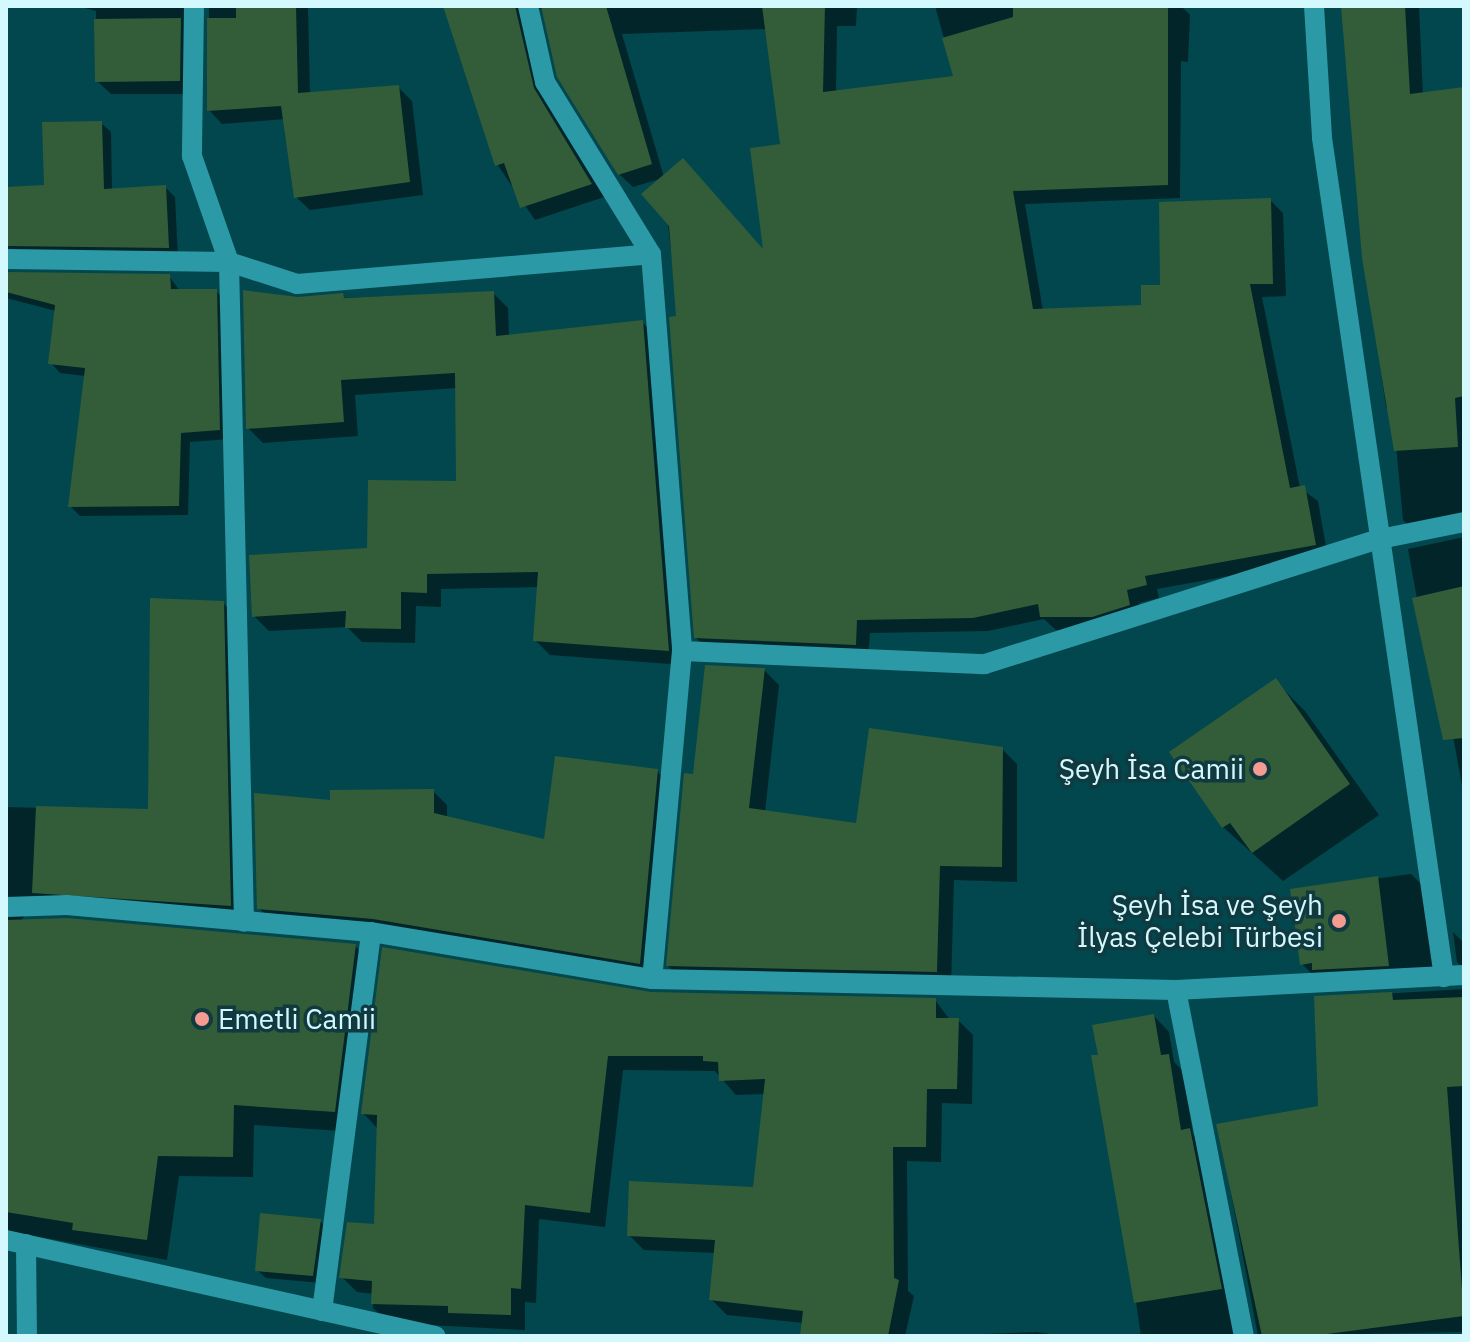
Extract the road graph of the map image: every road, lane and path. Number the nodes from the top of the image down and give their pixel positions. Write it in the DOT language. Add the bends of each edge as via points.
graph roads {
  1 [pos="194,6"];
  2 [pos="528,6"];
  3 [pos="1314,6"];
  4 [pos="651,254"];
  5 [pos="6,259"];
  6 [pos="229,262"];
  7 [pos="1464,522"];
  8 [pos="1380,539"];
  9 [pos="682,651"];
  10 [pos="6,907"];
  11 [pos="244,922"];
  12 [pos="371,932"];
  13 [pos="1454,976"];
  14 [pos="652,979"];
  15 [pos="1176,990"];
  16 [pos="16,1242"];
  17 [pos="322,1311"];
  18 [pos="27,1336"];
  19 [pos="435,1336"];
  20 [pos="1244,1336"];
  1 -- 6 [label="street" via="192,156"];
  2 -- 4 [label="street" via="545,82"];
  3 -- 8 [label="street" via="1322,138"];
  4 -- 6 [label="street" via="297,284"];
  4 -- 9 [label="street"];
  5 -- 6 [label="street"];
  6 -- 11 [label="street"];
  7 -- 8 [label="street"];
  8 -- 9 [label="street" via="985,664"];
  8 -- 13 [label="street"];
  9 -- 14 [label="street"];
  10 -- 11 [label="street" via="67,905"];
  11 -- 12 [label="street"];
  12 -- 14 [label="street"];
  12 -- 17 [label="street"];
  13 -- 15 [label="street"];
  14 -- 15 [label="street"];
  15 -- 20 [label="street"];
  16 -- 17 [label="street"];
  16 -- 18 [label="street"];
  17 -- 19 [label="street"];
}
